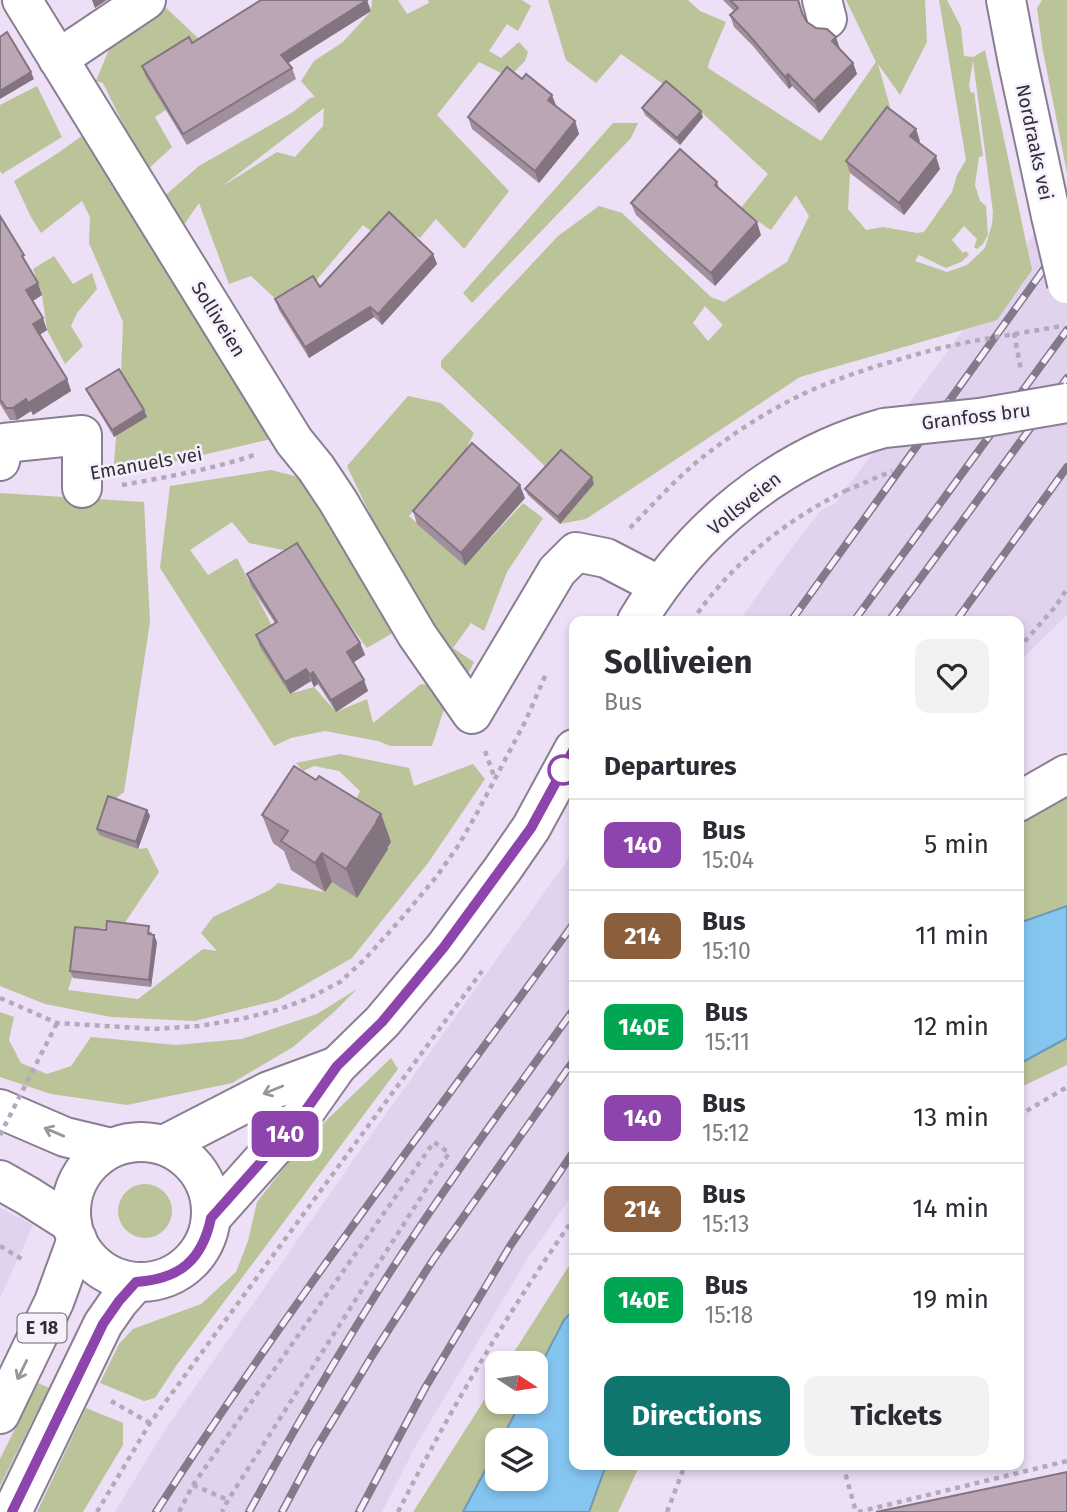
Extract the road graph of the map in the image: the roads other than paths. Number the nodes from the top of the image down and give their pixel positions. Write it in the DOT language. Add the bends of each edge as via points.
graph roads {
  1 [pos="22,0"];
  2 [pos="145,0"];
  3 [pos="1012,8"];
  4 [pos="58,59"];
  5 [pos="1067,284"];
  6 [pos="1067,403"];
  7 [pos="884,428"];
  8 [pos="0,461"];
  9 [pos="82,488"];
  10 [pos="660,586"];
  11 [pos="640,616"];
  12 [pos="569,758"];
  13 [pos="1067,774"];
  14 [pos="1024,799"];
  15 [pos="337,1066"];
  16 [pos="0,1109"];
  17 [pos="164,1144"];
  18 [pos="111,1148"];
  19 [pos="0,1180"];
  20 [pos="211,1218"];
  21 [pos="74,1232"];
  22 [pos="136,1282"];
  23 [pos="0,1414"];
  24 [pos="12,1512"];
  1 -- 4 [label="main road, Solliveien"];
  2 -- 4 [label="main road"];
  3 -- 5 [label="main road, Nordraaks vei, bridge"];
  4 -- 10 [label="main road, Solliveien" via="294,441 338,501 417,635 472,714 557,570 576,552 606,558"];
  6 -- 7 [label="main road, Granfoss bru, bridge"];
  7 -- 10 [label="main road, Vollsveien" via="830,447 772,479 712,527"];
  8 -- 9 [label="main road" via="4,443 82,435"];
  10 -- 11 [label="main road, Vollsveien"];
  12 -- 15 [label="main road" via="531,828 444,947 382,1022"];
  13 -- 14 [label="main road"];
  15 -- 17 [label="main road, one-way" via="269,1091"];
  15 -- 20 [label="main road" via="301,1117"];
  18 -- 16 [label="main road, one-way" via="65,1137"];
  17 -- 18 [label="main road" via="128,1142"];
  17 -- 20 [label="main road" via="201,1173 210,1195"];
  18 -- 21 [label="main road" via="92,1161 79,1180 71,1202"];
  19 -- 21 [label="main road"];
  20 -- 22 [label="main road" via="208,1236 186,1265 154,1281"];
  21 -- 22 [label="main road" via="87,1256 101,1269"];
  21 -- 23 [label="main road, E 18, one-way" via="54,1302"];
  22 -- 24 [label="main road, E 18" via="103,1324"];
}
